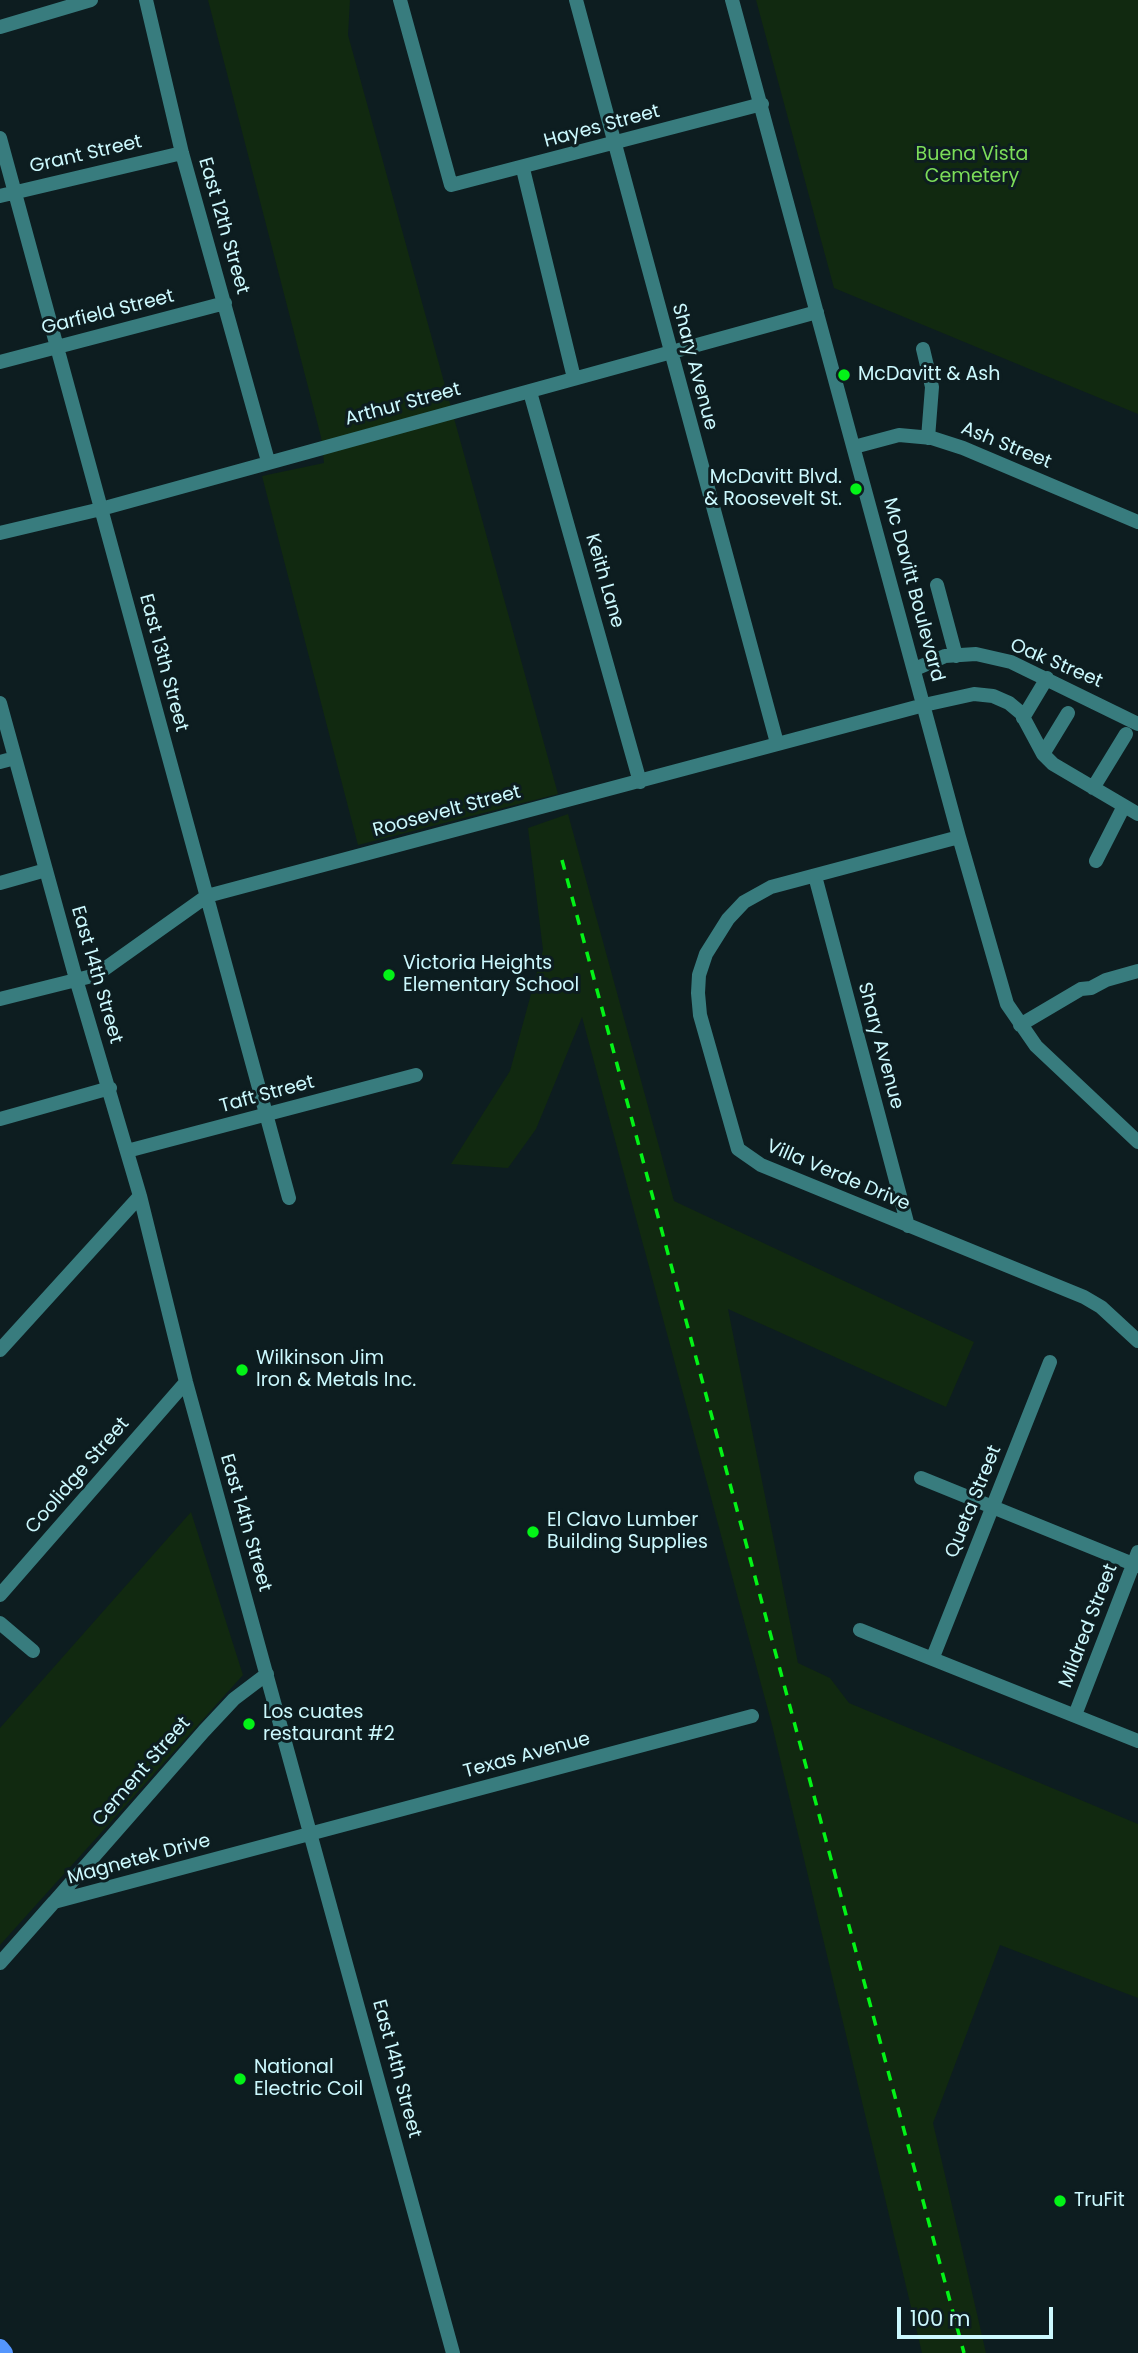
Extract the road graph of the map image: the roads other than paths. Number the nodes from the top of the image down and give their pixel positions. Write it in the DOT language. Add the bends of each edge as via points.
graph roads {
  1 [pos="91,0"];
  2 [pos="146,0"];
  3 [pos="400,0"];
  4 [pos="576,0"];
  5 [pos="732,0"];
  6 [pos="0,27"];
  7 [pos="762,104"];
  8 [pos="0,138"];
  9 [pos="615,143"];
  10 [pos="182,153"];
  11 [pos="523,169"];
  12 [pos="16,192"];
  13 [pos="0,196"];
  14 [pos="225,303"];
  15 [pos="817,312"];
  16 [pos="56,345"];
  17 [pos="923,349"];
  18 [pos="670,354"];
  19 [pos="0,362"];
  20 [pos="574,378"];
  21 [pos="530,391"];
  22 [pos="928,438"];
  23 [pos="854,447"];
  24 [pos="268,461"];
  25 [pos="101,509"];
  26 [pos="1138,522"];
  27 [pos="0,533"];
  28 [pos="937,585"];
  29 [pos="957,656"];
  30 [pos="915,669"];
  31 [pos="1046,678"];
  32 [pos="0,702"];
  33 [pos="924,705"];
  34 [pos="1068,713"];
  35 [pos="1023,718"];
  36 [pos="1138,723"];
  37 [pos="1126,734"];
  38 [pos="777,743"];
  39 [pos="1043,754"];
  40 [pos="15,758"];
  41 [pos="0,762"];
  42 [pos="640,782"];
  43 [pos="1093,788"];
  44 [pos="1124,806"];
  45 [pos="1138,814"];
  46 [pos="959,837"];
  47 [pos="1096,861"];
  48 [pos="46,870"];
  49 [pos="815,876"];
  50 [pos="0,883"];
  51 [pos="207,896"];
  52 [pos="1138,971"];
  53 [pos="76,979"];
  54 [pos="0,999"];
  55 [pos="1020,1025"];
  56 [pos="416,1075"];
  57 [pos="110,1088"];
  58 [pos="268,1115"];
  59 [pos="0,1119"];
  60 [pos="1138,1142"];
  61 [pos="127,1151"];
  62 [pos="140,1196"];
  63 [pos="289,1198"];
  64 [pos="908,1226"];
  65 [pos="1138,1341"];
  66 [pos="0,1350"];
  67 [pos="1050,1362"];
  68 [pos="186,1382"];
  69 [pos="921,1478"];
  70 [pos="993,1507"];
  71 [pos="1136,1561"];
  72 [pos="0,1595"];
  73 [pos="0,1623"];
  74 [pos="860,1630"];
  75 [pos="33,1651"];
  76 [pos="933,1657"];
  77 [pos="267,1674"];
  78 [pos="1075,1715"];
  79 [pos="752,1716"];
  80 [pos="1138,1741"];
  81 [pos="312,1834"];
  82 [pos="54,1902"];
  83 [pos="0,1963"];
  84 [pos="0,2348"];
  85 [pos="4,2353"];
  86 [pos="453,2353"];
  1 -- 6 [label="street"];
  2 -- 10 [label="street, East 12th Street"];
  3 -- 11 [label="street, Hayes Street" via="451,186"];
  4 -- 9 [label="street, Shary Avenue"];
  5 -- 7 [label="street, Mc Davitt Boulevard"];
  7 -- 9 [label="street, Hayes Street"];
  7 -- 15 [label="street, Mc Davitt Boulevard"];
  8 -- 12 [label="street, East 13th Street"];
  9 -- 11 [label="street, Hayes Street"];
  9 -- 18 [label="street, Shary Avenue"];
  10 -- 12 [label="street, Grant Street"];
  10 -- 14 [label="street, East 12th Street"];
  11 -- 20 [label="street"];
  12 -- 13 [label="street, Grant Street"];
  12 -- 16 [label="street, East 13th Street"];
  14 -- 16 [label="street, Garfield Street"];
  14 -- 24 [label="street, East 12th Street"];
  15 -- 18 [label="street, Arthur Street"];
  15 -- 23 [label="street, Mc Davitt Boulevard"];
  16 -- 19 [label="street, Garfield Street"];
  16 -- 25 [label="street, East 13th Street"];
  17 -- 22 [label="street" via="932,387"];
  18 -- 20 [label="street, Arthur Street"];
  18 -- 38 [label="street, Shary Avenue"];
  20 -- 21 [label="street, Arthur Street"];
  21 -- 24 [label="street, Arthur Street"];
  21 -- 42 [label="street, Keith Lane"];
  22 -- 23 [label="street, Ash Street" via="899,435"];
  22 -- 26 [label="street, Ash Street" via="963,448"];
  23 -- 30 [label="street, Mc Davitt Boulevard"];
  24 -- 25 [label="street, Arthur Street"];
  25 -- 27 [label="street, Arthur Street"];
  25 -- 51 [label="street, East 13th Street"];
  28 -- 29 [label="street"];
  29 -- 30 [label="street, Oak Street" via="945,656"];
  29 -- 31 [label="street, Oak Street" via="976,654 1011,662"];
  30 -- 33 [label="street, Mc Davitt Boulevard"];
  31 -- 35 [label="street"];
  31 -- 36 [label="street, Oak Street"];
  32 -- 40 [label="street, East 14th Street"];
  33 -- 35 [label="street, Roosevelt Street" via="974,694 993,696 1009,703"];
  33 -- 38 [label="street, Roosevelt Street"];
  33 -- 46 [label="street, Mc Davitt Boulevard"];
  34 -- 39 [label="street"];
  35 -- 39 [label="street"];
  37 -- 43 [label="street"];
  38 -- 42 [label="street, Roosevelt Street"];
  39 -- 43 [label="street"];
  40 -- 41 [label="street"];
  40 -- 48 [label="street, East 14th Street"];
  42 -- 51 [label="street, Roosevelt Street"];
  43 -- 44 [label="street"];
  44 -- 45 [label="street"];
  44 -- 47 [label="street"];
  46 -- 49 [label="street, Villa Verde Drive"];
  46 -- 55 [label="street, Mc Davitt Boulevard" via="999,981"];
  48 -- 50 [label="street"];
  48 -- 53 [label="street, East 14th Street"];
  49 -- 64 [label="street, Shary Avenue"];
  49 -- 64 [label="street, Villa Verde Drive" via="771,887 744,902 728,919 699,975 700,1015 738,1149 747,1158"];
  51 -- 53 [label="street, Roosevelt Street" via="96,975"];
  51 -- 58 [label="street, East 13th Street"];
  52 -- 55 [label="street" via="1081,989"];
  53 -- 54 [label="street, Roosevelt Street"];
  53 -- 57 [label="street, East 14th Street"];
  55 -- 60 [label="street, Mc Davitt Boulevard" via="1036,1046"];
  56 -- 58 [label="street, Taft Street"];
  57 -- 59 [label="street"];
  57 -- 61 [label="street, East 14th Street"];
  58 -- 61 [label="street, Taft Street"];
  58 -- 63 [label="street, East 13th Street"];
  61 -- 62 [label="street, East 14th Street"];
  62 -- 66 [label="street"];
  62 -- 68 [label="street, East 14th Street"];
  64 -- 65 [label="street, Villa Verde Drive" via="1084,1297"];
  67 -- 70 [label="street, Queta Street"];
  68 -- 72 [label="street, Coolidge Street"];
  68 -- 77 [label="street, East 14th Street"];
  69 -- 70 [label="street"];
  70 -- 71 [label="street"];
  70 -- 76 [label="street, Queta Street"];
  71 -- 78 [label="street, Mildred Street"];
  73 -- 75 [label="street"];
  74 -- 76 [label="street"];
  76 -- 78 [label="street"];
  77 -- 81 [label="street, East 14th Street"];
  77 -- 82 [label="street, Cement Street" via="244,1690 204,1731"];
  78 -- 80 [label="street"];
  79 -- 81 [label="street, Texas Avenue"];
  81 -- 82 [label="street, Magnetek Drive"];
  81 -- 86 [label="street, East 14th Street"];
  82 -- 83 [label="street, Magnetek Drive"];
  84 -- 85 [label="main road"];
}
